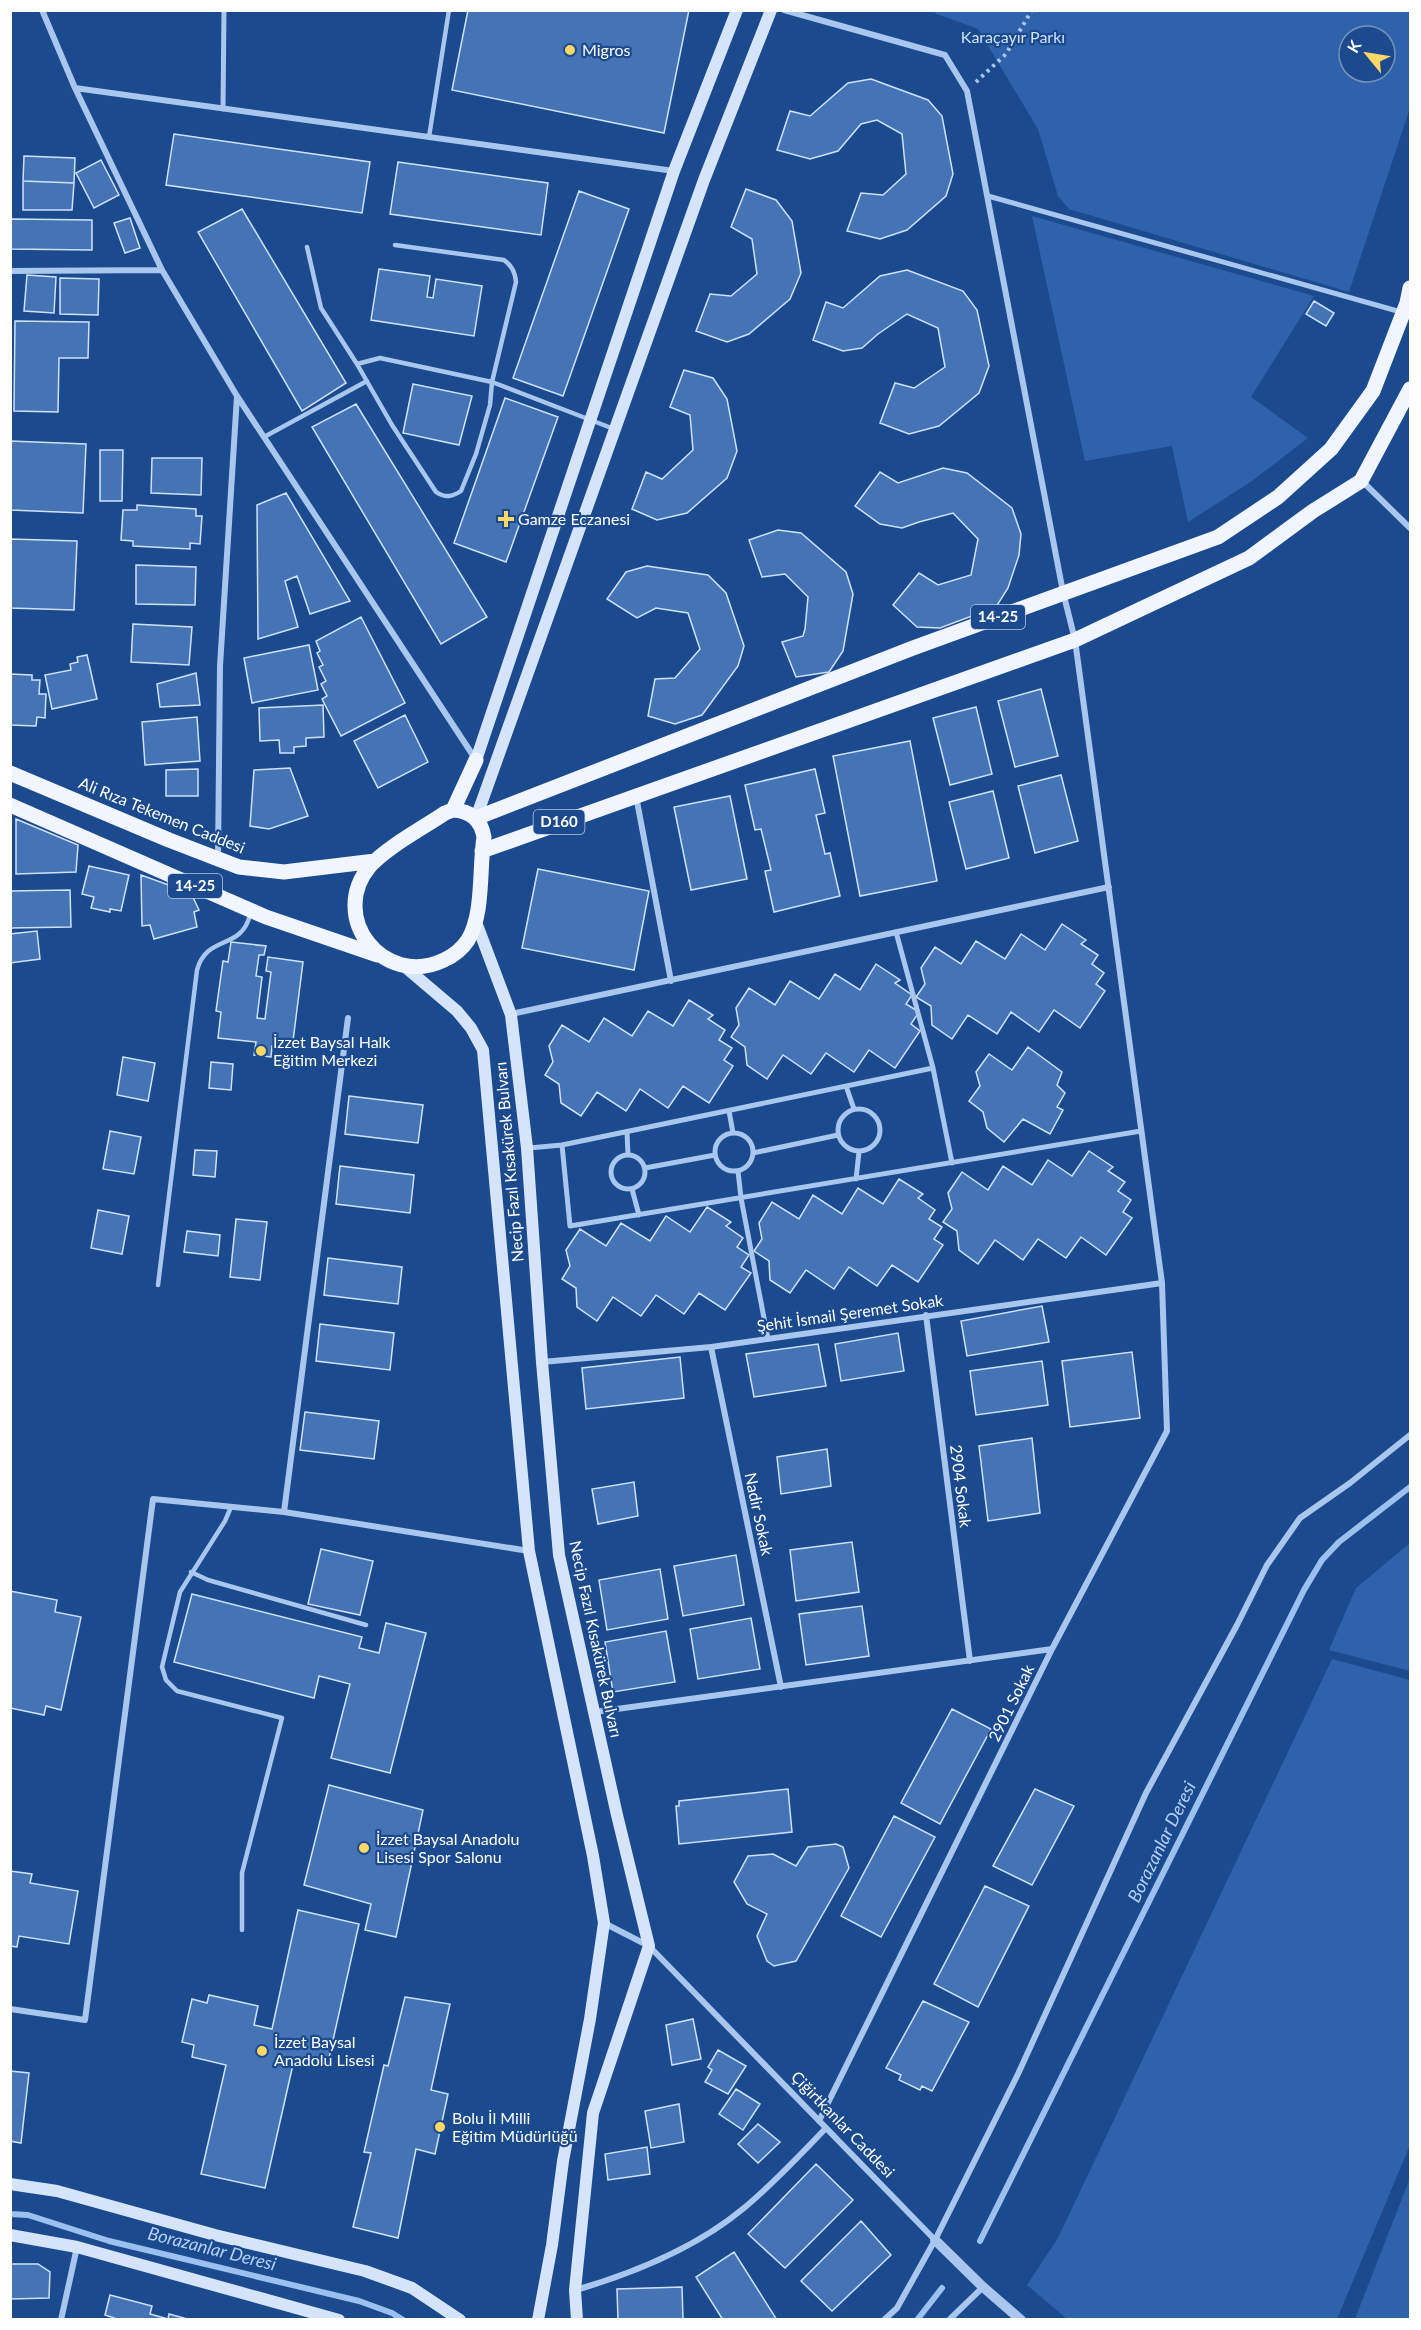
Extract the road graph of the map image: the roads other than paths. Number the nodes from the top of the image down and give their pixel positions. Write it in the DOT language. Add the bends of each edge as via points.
graph roads {
  1 [pos="42,10"];
  2 [pos="224,10"];
  3 [pos="449,10"];
  4 [pos="737,10"];
  5 [pos="771,10"];
  6 [pos="784,10"];
  7 [pos="75,88"];
  8 [pos="223,109"];
  9 [pos="429,137"];
  10 [pos="674,171"];
  11 [pos="988,196"];
  12 [pos="395,245"];
  13 [pos="307,247"];
  14 [pos="162,270"];
  15 [pos="10,272"];
  16 [pos="1410,288"];
  17 [pos="1403,313"];
  18 [pos="357,364"];
  19 [pos="367,381"];
  20 [pos="492,382"];
  21 [pos="1410,389"];
  22 [pos="237,396"];
  23 [pos="590,421"];
  24 [pos="614,429"];
  25 [pos="264,437"];
  26 [pos="1361,481"];
  27 [pos="1410,528"];
  28 [pos="1063,592"];
  29 [pos="1076,640"];
  30 [pos="476,760"];
  31 [pos="10,773"];
  32 [pos="636,795"];
  33 [pos="10,805"];
  34 [pos="453,810"];
  35 [pos="476,818"];
  36 [pos="482,851"];
  37 [pos="218,860"];
  38 [pos="375,861"];
  39 [pos="1109,887"];
  40 [pos="251,910"];
  41 [pos="476,922"];
  42 [pos="896,932"];
  43 [pos="383,957"];
  44 [pos="404,966"];
  45 [pos="671,981"];
  46 [pos="511,1015"];
  47 [pos="348,1018"];
  48 [pos="933,1068"];
  49 [pos="846,1086"];
  50 [pos="854,1109"];
  51 [pos="729,1111"];
  52 [pos="1141,1131"];
  53 [pos="627,1132"];
  54 [pos="733,1133"];
  55 [pos="838,1135"];
  56 [pos="562,1146"];
  57 [pos="527,1148"];
  58 [pos="859,1152"];
  59 [pos="753,1153"];
  60 [pos="628,1155"];
  61 [pos="715,1155"];
  62 [pos="952,1163"];
  63 [pos="645,1168"];
  64 [pos="738,1171"];
  65 [pos="856,1179"];
  66 [pos="632,1189"];
  67 [pos="741,1198"];
  68 [pos="639,1215"];
  69 [pos="1162,1283"];
  70 [pos="158,1285"];
  71 [pos="926,1315"];
  72 [pos="768,1339"];
  73 [pos="711,1347"];
  74 [pos="542,1362"];
  75 [pos="1410,1435"];
  76 [pos="231,1507"];
  77 [pos="284,1512"];
  78 [pos="529,1551"];
  79 [pos="191,1572"];
  80 [pos="366,1625"];
  81 [pos="1052,1649"];
  82 [pos="970,1661"];
  83 [pos="781,1687"];
  84 [pos="594,1712"];
  85 [pos="604,1923"];
  86 [pos="242,1930"];
  87 [pos="649,1946"];
  88 [pos="10,2009"];
  89 [pos="819,2121"];
  90 [pos="826,2128"];
  91 [pos="10,2184"];
  92 [pos="10,2235"];
  93 [pos="935,2240"];
  94 [pos="77,2247"];
  95 [pos="983,2287"];
  96 [pos="575,2290"];
  97 [pos="61,2319"];
  98 [pos="339,2319"];
  99 [pos="460,2319"];
  100 [pos="537,2319"];
  101 [pos="577,2319"];
  102 [pos="884,2319"];
  103 [pos="949,2319"];
  104 [pos="1021,2319"];
  1 -- 7 [label="street"];
  2 -- 8 [label="street"];
  3 -- 9 [label="lane"];
  4 -- 10 [label="main road"];
  5 -- 24 [label="main road" via="704,180"];
  6 -- 11 [label="street, 2901 Sokak" via="945,55 967,91"];
  7 -- 8 [label="street"];
  7 -- 14 [label="street"];
  8 -- 9 [label="street"];
  9 -- 10 [label="street"];
  10 -- 23 [label="main road"];
  11 -- 17 [label="street"];
  11 -- 28 [label="street, 2901 Sokak"];
  12 -- 20 [label="lane" via="504,260 512,268 516,282"];
  13 -- 18 [label="lane" via="321,308"];
  14 -- 15 [label="street"];
  14 -- 22 [label="street"];
  16 -- 17 [label="main road, 14-25"];
  17 -- 28 [label="main road, 14-25" via="1373,391 1331,449 1278,497 1218,537"];
  18 -- 19 [label="lane"];
  18 -- 20 [label="lane" via="380,358"];
  19 -- 20 [label="lane" via="436,492 449,497 461,491 476,454 490,405"];
  19 -- 25 [label="lane"];
  20 -- 23 [label="lane"];
  21 -- 26 [label="main road"];
  22 -- 25 [label="street"];
  22 -- 37 [label="street" via="220,666"];
  23 -- 24 [label="lane"];
  23 -- 30 [label="main road"];
  24 -- 35 [label="main road"];
  25 -- 30 [label="street"];
  26 -- 27 [label="street"];
  26 -- 29 [label="main road" via="1249,558"];
  28 -- 29 [label="street, 2901 Sokak"];
  28 -- 35 [label="main road, 14-25"];
  29 -- 32 [label="main road"];
  29 -- 39 [label="street, 2901 Sokak"];
  30 -- 34 [label="main road"];
  31 -- 37 [label="main road, Ali Rıza Tekemen Caddesi / 14-25"];
  32 -- 36 [label="main road, D160"];
  32 -- 45 [label="street"];
  33 -- 40 [label="main road, 14-25"];
  34 -- 35 [label="main road"];
  34 -- 38 [label="main road, 14-25"];
  35 -- 36 [label="main road, 14-25" via="484,837"];
  36 -- 41 [label="main road, 14-25"];
  37 -- 38 [label="main road, Ali Rıza Tekemen Caddesi / 14-25" via="239,867 284,872"];
  38 -- 43 [label="main road, 14-25" via="360,881 356,919 363,937"];
  39 -- 42 [label="street"];
  39 -- 52 [label="street, 2901 Sokak"];
  40 -- 43 [label="main road, 14-25"];
  40 -- 70 [label="lane" via="244,929 235,938 208,949 196,970"];
  41 -- 44 [label="main road, 14-25" via="467,941 452,957 433,966"];
  41 -- 46 [label="main road, Necip Fazıl Kısakürek Bulvarı"];
  42 -- 45 [label="street"];
  42 -- 48 [label="street"];
  43 -- 44 [label="main road, 14-25"];
  44 -- 78 [label="main road, Necip Fazıl Kısakürek Bulvarı" via="457,1011 483,1050"];
  45 -- 46 [label="street"];
  46 -- 57 [label="main road, Necip Fazıl Kısakürek Bulvarı"];
  47 -- 77 [label="street"];
  48 -- 49 [label="street"];
  48 -- 62 [label="street"];
  49 -- 50 [label="street"];
  49 -- 51 [label="street"];
  50 -- 55 [label="street" via="839,1122"];
  50 -- 58 [label="street" via="874,1114 881,1127 878,1142"];
  51 -- 53 [label="street"];
  51 -- 54 [label="street"];
  52 -- 62 [label="street"];
  52 -- 69 [label="street, 2901 Sokak"];
  53 -- 56 [label="street"];
  53 -- 60 [label="street"];
  54 -- 59 [label="street" via="745,1136"];
  54 -- 61 [label="street" via="721,1137"];
  55 -- 58 [label="street" via="845,1146"];
  55 -- 59 [label="street"];
  56 -- 57 [label="street"];
  56 -- 68 [label="street" via="570,1226"];
  57 -- 74 [label="main road, Necip Fazıl Kısakürek Bulvarı"];
  58 -- 65 [label="street"];
  59 -- 64 [label="street" via="749,1165"];
  60 -- 63 [label="street" via="640,1159"];
  60 -- 66 [label="street" via="617,1158 610,1174 616,1185"];
  61 -- 63 [label="street"];
  61 -- 64 [label="street" via="726,1170"];
  62 -- 65 [label="street"];
  63 -- 66 [label="street" via="644,1179"];
  64 -- 67 [label="street"];
  65 -- 67 [label="street"];
  66 -- 68 [label="street"];
  67 -- 68 [label="street"];
  67 -- 72 [label="street"];
  69 -- 71 [label="street, Şehit İsmail Şeremet Sokak"];
  69 -- 81 [label="street, 2901 Sokak" via="1167,1431"];
  71 -- 72 [label="street, Şehit İsmail Şeremet Sokak"];
  71 -- 82 [label="street, 2904 Sokak"];
  72 -- 73 [label="street, Şehit İsmail Şeremet Sokak"];
  73 -- 74 [label="street, Şehit İsmail Şeremet Sokak"];
  73 -- 83 [label="street, Nadir Sokak"];
  74 -- 84 [label="main road, Necip Fazıl Kısakürek Bulvarı" via="560,1555"];
  75 -- 93 [label="street" via="1300,1518 1267,1566 1146,1793 1017,2074"];
  76 -- 77 [label="street"];
  76 -- 79 [label="lane"];
  76 -- 88 [label="street" via="153,1499 85,2020"];
  77 -- 78 [label="street"];
  78 -- 85 [label="main road, Necip Fazıl Kısakürek Bulvarı"];
  79 -- 80 [label="lane"];
  79 -- 86 [label="lane" via="180,1592 162,1660 166,1680 177,1691 282,1718 242,1873"];
  81 -- 82 [label="street"];
  81 -- 89 [label="street, 2901 Sokak"];
  82 -- 83 [label="street"];
  83 -- 84 [label="street"];
  84 -- 87 [label="main road, Necip Fazıl Kısakürek Bulvarı"];
  85 -- 87 [label="street, Çiğirtkanlar Caddesi"];
  85 -- 100 [label="main road, Necip Fazıl Kısakürek Bulvarı"];
  87 -- 89 [label="street, Çiğirtkanlar Caddesi"];
  87 -- 96 [label="main road" via="593,2113"];
  89 -- 90 [label="street, Çiğirtkanlar Caddesi"];
  90 -- 93 [label="street, Çiğirtkanlar Caddesi"];
  90 -- 96 [label="street" via="784,2172 705,2235 621,2277"];
  91 -- 99 [label="main road" via="57,2191 365,2271 412,2288"];
  92 -- 94 [label="main road"];
  93 -- 95 [label="street, Çiğirtkanlar Caddesi"];
  93 -- 102 [label="street" via="897,2308"];
  94 -- 97 [label="street"];
  94 -- 98 [label="main road"];
  95 -- 103 [label="street"];
  95 -- 104 [label="street, Çiğirtkanlar Caddesi"];
  96 -- 101 [label="main road"];
}
